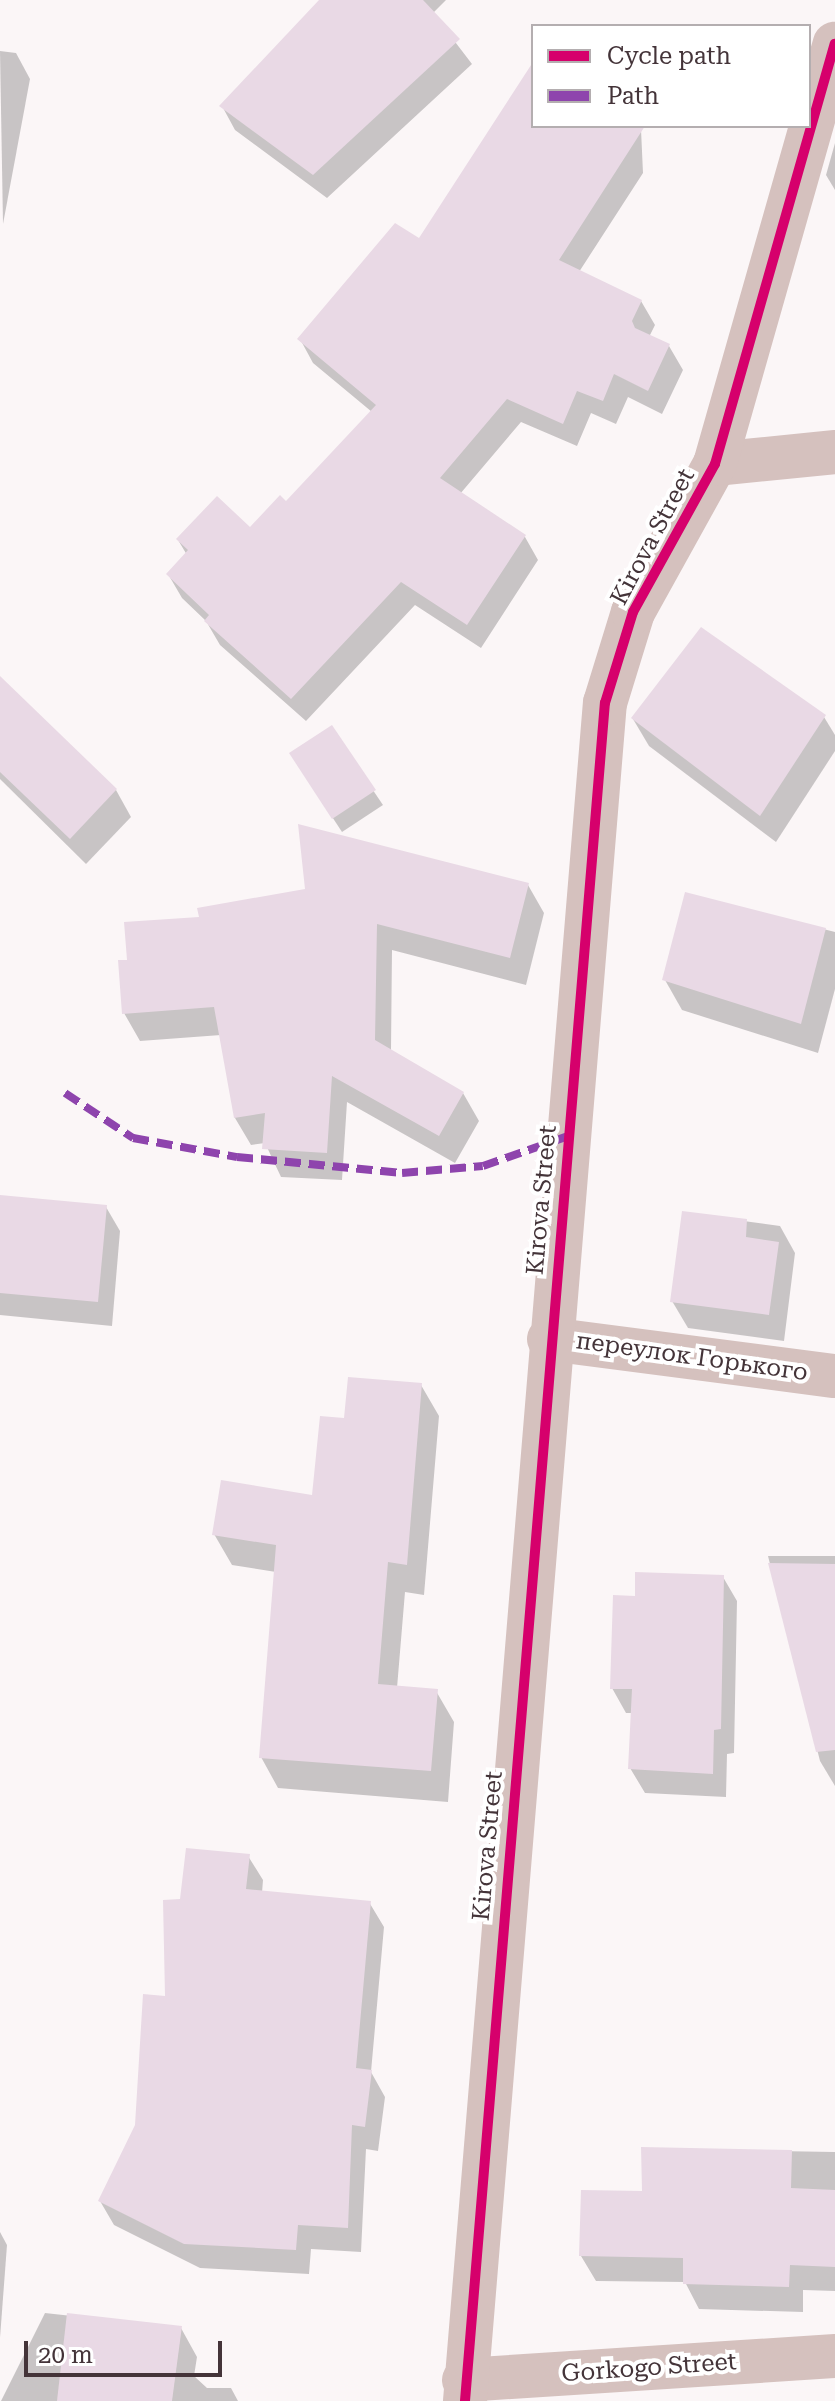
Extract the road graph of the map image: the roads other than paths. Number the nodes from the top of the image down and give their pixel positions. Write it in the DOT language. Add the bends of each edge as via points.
graph roads {
  1 [pos="835,44"];
  2 [pos="835,452"];
  3 [pos="715,464"];
  4 [pos="549,1339"];
  5 [pos="835,1376"];
  6 [pos="835,2356"];
  7 [pos="464,2390"];
  1 -- 3 [label="street, Kirova Street"];
  2 -- 3 [label="street"];
  3 -- 4 [label="street, Kirova Street" via="633,612 605,703"];
  4 -- 5 [label="street, переулок Горького"];
  4 -- 7 [label="street, Kirova Street"];
  6 -- 7 [label="street, Gorkogo Street"];
}
